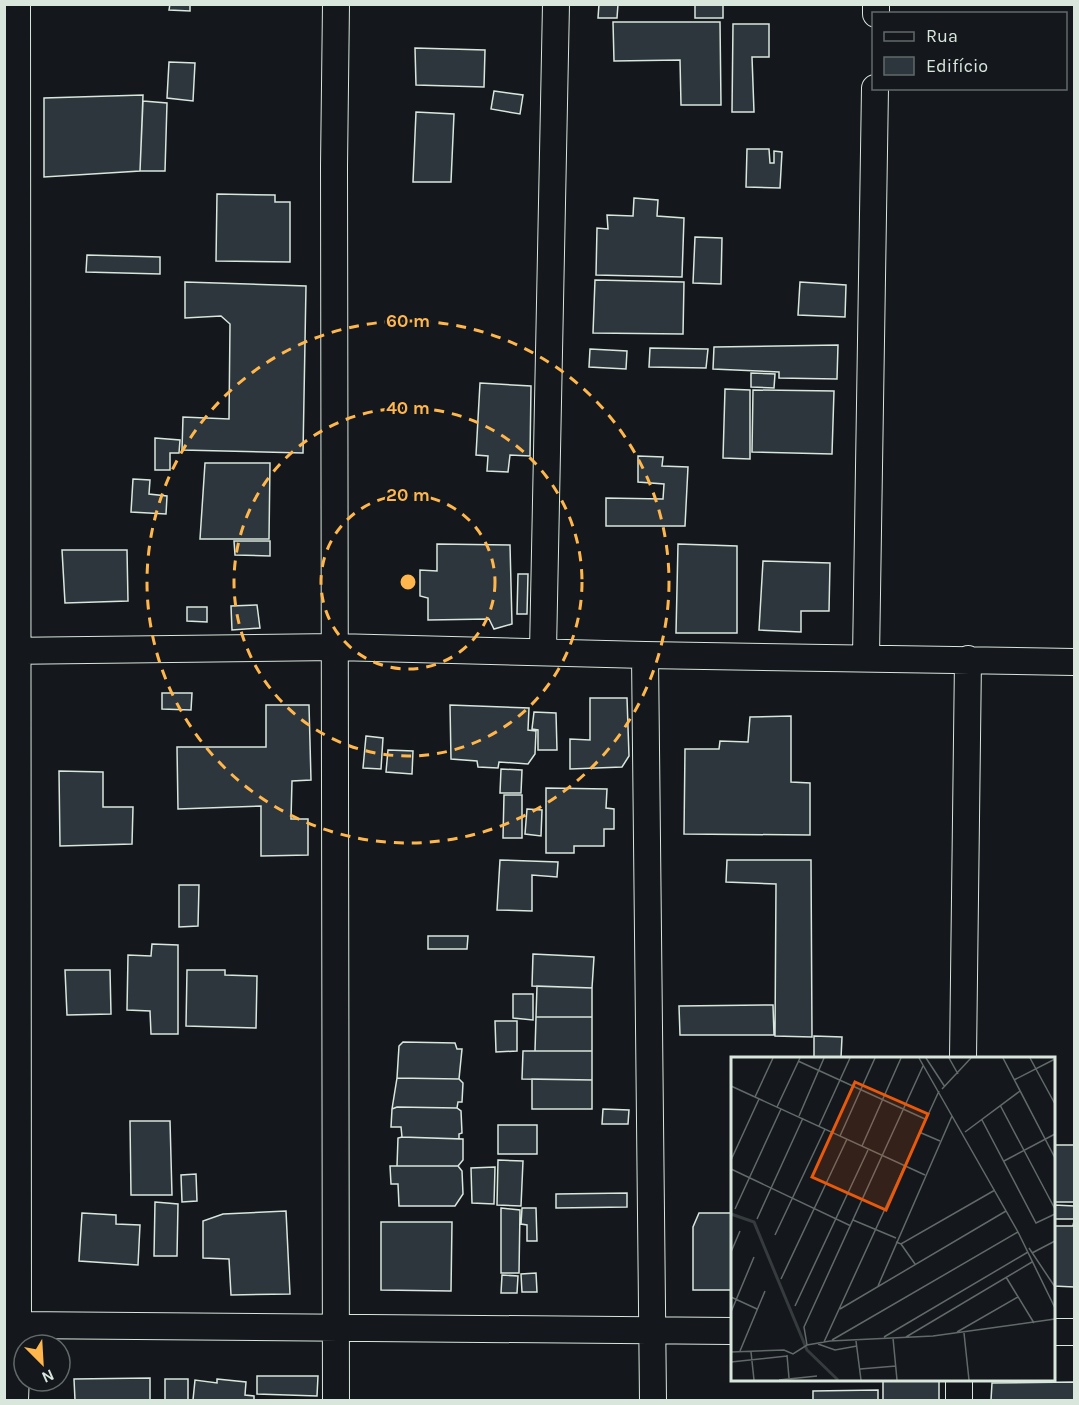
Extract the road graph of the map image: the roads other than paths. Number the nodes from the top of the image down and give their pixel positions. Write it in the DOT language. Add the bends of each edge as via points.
graph roads {
  1 [pos="16,4"];
  2 [pos="336,4"];
  3 [pos="556,4"];
  4 [pos="875,90"];
  5 [pos="335,647"];
  6 [pos="12,651"];
  7 [pos="543,651"];
  8 [pos="645,655"];
  9 [pos="866,657"];
  10 [pos="968,659"];
  11 [pos="1074,662"];
  12 [pos="963,1057"];
  13 [pos="11,1141"];
  14 [pos="18,1325"];
  15 [pos="337,1329"];
  16 [pos="654,1330"];
  17 [pos="731,1331"];
  18 [pos="1055,1332"];
  19 [pos="1074,1332"];
  20 [pos="959,1381"];
  21 [pos="15,1401"];
  22 [pos="336,1401"];
  23 [pos="653,1401"];
  24 [pos="959,1401"];
  1 -- 6 [label="street"];
  2 -- 5 [label="street"];
  3 -- 7 [label="street"];
  4 -- 9 [label="street"];
  5 -- 6 [label="street"];
  5 -- 7 [label="street"];
  5 -- 15 [label="street"];
  6 -- 13 [label="street"];
  7 -- 8 [label="street"];
  8 -- 9 [label="street"];
  8 -- 16 [label="street"];
  9 -- 10 [label="street"];
  10 -- 11 [label="street"];
  10 -- 12 [label="street"];
  13 -- 14 [label="street"];
  14 -- 15 [label="street"];
  14 -- 21 [label="street"];
  15 -- 16 [label="street"];
  15 -- 22 [label="street"];
  16 -- 17 [label="street"];
  16 -- 23 [label="street"];
  18 -- 19 [label="street"];
  20 -- 24 [label="street"];
}
